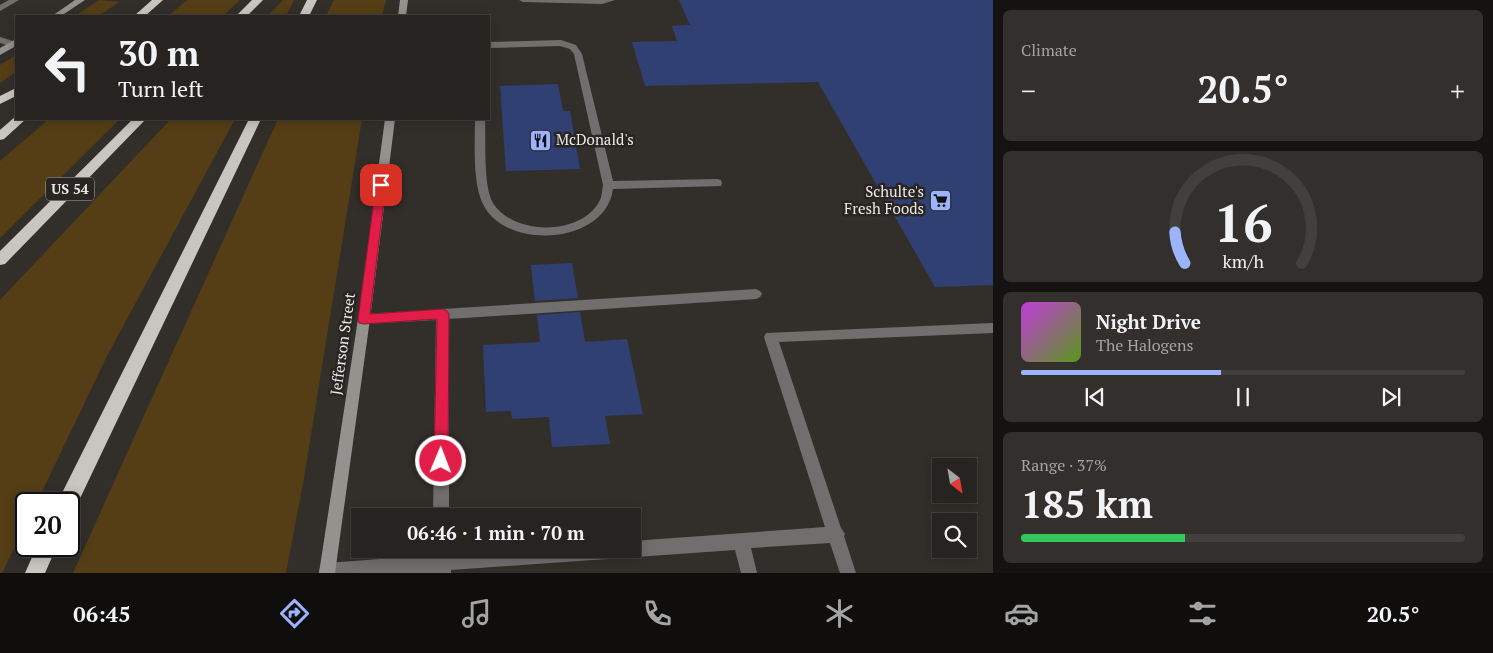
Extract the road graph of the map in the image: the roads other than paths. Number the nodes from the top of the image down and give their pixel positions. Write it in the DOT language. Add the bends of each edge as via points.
graph roads {
  1 [pos="15,0"];
  2 [pos="81,0"];
  3 [pos="258,0"];
  4 [pos="312,0"];
  5 [pos="404,0"];
  6 [pos="523,0"];
  7 [pos="611,0"];
  8 [pos="155,2"];
  9 [pos="0,9"];
  10 [pos="58,15"];
  11 [pos="136,15"];
  12 [pos="140,15"];
  13 [pos="243,15"];
  14 [pos="304,15"];
  15 [pos="402,15"];
  16 [pos="0,40"];
  17 [pos="15,43"];
  18 [pos="490,46"];
  19 [pos="0,52"];
  20 [pos="15,92"];
  21 [pos="0,101"];
  22 [pos="19,120"];
  23 [pos="139,120"];
  24 [pos="255,120"];
  25 [pos="390,120"];
  26 [pos="480,120"];
  27 [pos="0,136"];
  28 [pos="716,183"];
  29 [pos="608,186"];
  30 [pos="0,260"];
  31 [pos="756,294"];
  32 [pos="443,314"];
  33 [pos="364,319"];
  34 [pos="993,328"];
  35 [pos="73,492"];
  36 [pos="441,508"];
  37 [pos="836,534"];
  38 [pos="741,541"];
  39 [pos="641,548"];
  40 [pos="42,557"];
  41 [pos="488,558"];
  42 [pos="441,561"];
  43 [pos="327,572"];
  44 [pos="35,573"];
  45 [pos="749,573"];
  46 [pos="848,573"];
  1 -- 9 [label="lane"];
  2 -- 10 [label="street"];
  3 -- 13 [label="highway"];
  4 -- 14 [label="highway"];
  5 -- 15 [label="street"];
  6 -- 7 [label="lane"];
  8 -- 11 [label="highway"];
  8 -- 12 [label="highway"];
  16 -- 17 [label="lane"];
  17 -- 19 [label="street"];
  18 -- 29 [label="lane" via="561,43 573,47 578,54"];
  20 -- 21 [label="highway"];
  22 -- 27 [label="highway"];
  23 -- 30 [label="highway, US 54"];
  24 -- 35 [label="highway"];
  25 -- 33 [label="street, Jefferson Street"];
  26 -- 29 [label="lane" via="484,191 490,206 516,225 552,232 577,225 596,213 606,200"];
  28 -- 29 [label="lane"];
  31 -- 32 [label="lane"];
  32 -- 33 [label="lane"];
  32 -- 36 [label="lane"];
  33 -- 43 [label="street, Jefferson Street"];
  34 -- 37 [label="lane" via="771,337"];
  37 -- 38 [label="lane"];
  37 -- 46 [label="lane"];
  38 -- 39 [label="lane"];
  38 -- 45 [label="lane"];
  40 -- 44 [label="highway"];
  41 -- 42 [label="lane"];
  42 -- 43 [label="lane"];
}
